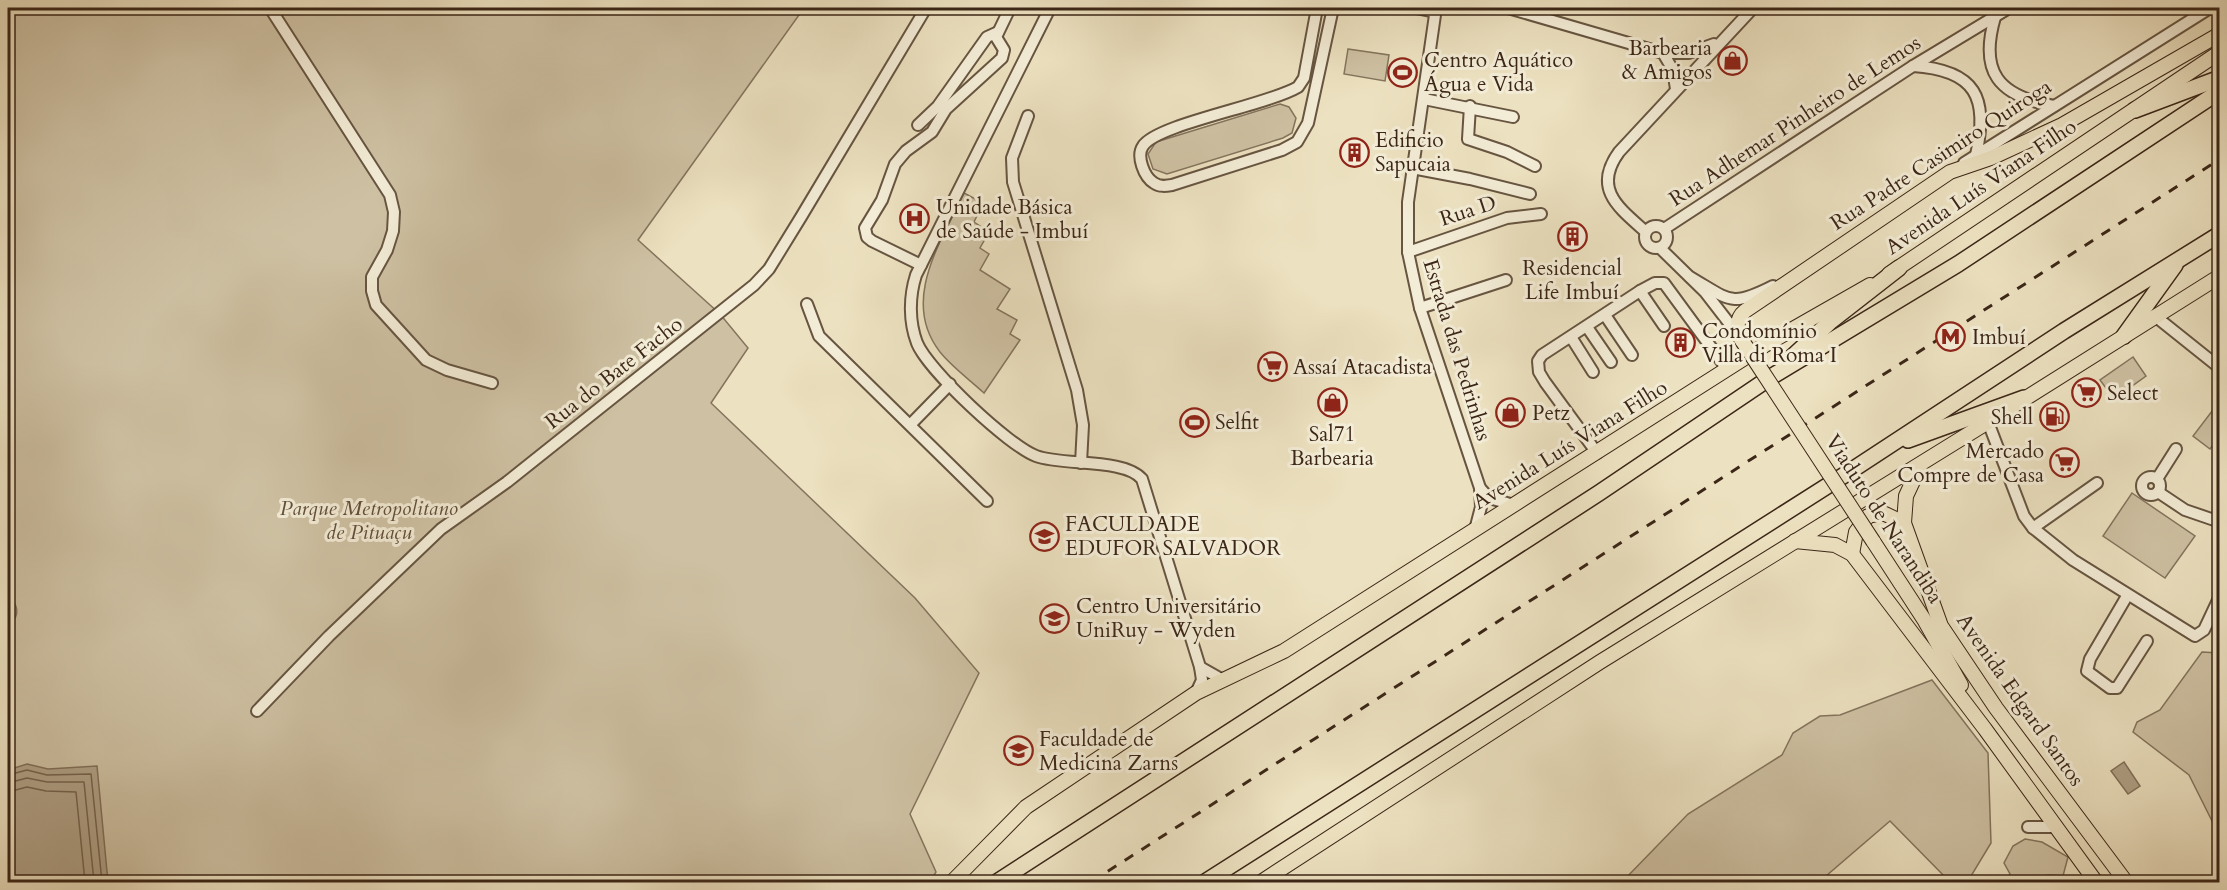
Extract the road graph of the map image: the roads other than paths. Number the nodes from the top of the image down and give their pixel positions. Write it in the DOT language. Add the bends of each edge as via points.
graph roads {
  1 [pos="270,8"];
  2 [pos="926,8"];
  3 [pos="1011,8"];
  4 [pos="1050,8"];
  5 [pos="1317,8"];
  6 [pos="1333,8"];
  7 [pos="1416,8"];
  8 [pos="1508,8"];
  9 [pos="1753,8"];
  10 [pos="2009,8"];
  11 [pos="2210,8"];
  12 [pos="1436,10"];
  13 [pos="1995,17"];
  14 [pos="1313,31"];
  15 [pos="998,32"];
  16 [pos="1326,34"];
  17 [pos="2220,34"];
  18 [pos="1722,39"];
  19 [pos="2220,52"];
  20 [pos="1663,53"];
  21 [pos="1913,66"];
  22 [pos="2220,78"];
  23 [pos="1676,89"];
  24 [pos="2220,91"];
  25 [pos="1424,99"];
  26 [pos="1470,106"];
  27 [pos="2054,106"];
  28 [pos="2135,110"];
  29 [pos="1028,116"];
  30 [pos="1514,117"];
  31 [pos="918,125"];
  32 [pos="1976,156"];
  33 [pos="1534,166"];
  34 [pos="1412,168"];
  35 [pos="1950,172"];
  36 [pos="1530,194"];
  37 [pos="1541,214"];
  38 [pos="1649,229"];
  39 [pos="1664,229"];
  40 [pos="2220,234"];
  41 [pos="1663,246"];
  42 [pos="1408,252"];
  43 [pos="2181,258"];
  44 [pos="921,265"];
  45 [pos="1899,268"];
  46 [pos="1798,274"];
  47 [pos="2220,276"];
  48 [pos="1690,277"];
  49 [pos="1506,280"];
  50 [pos="1640,291"];
  51 [pos="807,304"];
  52 [pos="1420,308"];
  53 [pos="1605,315"];
  54 [pos="2155,316"];
  55 [pos="1664,326"];
  56 [pos="1587,327"];
  57 [pos="2124,336"];
  58 [pos="1571,338"];
  59 [pos="1741,339"];
  60 [pos="1632,355"];
  61 [pos="1611,362"];
  62 [pos="2220,368"];
  63 [pos="1727,369"];
  64 [pos="1593,372"];
  65 [pos="1771,377"];
  66 [pos="492,383"];
  67 [pos="950,384"];
  68 [pos="2024,398"];
  69 [pos="1988,422"];
  70 [pos="910,424"];
  71 [pos="1888,447"];
  72 [pos="2176,449"];
  73 [pos="1597,453"];
  74 [pos="1924,461"];
  75 [pos="1081,463"];
  76 [pos="2157,479"];
  77 [pos="2097,483"];
  78 [pos="1480,488"];
  79 [pos="2157,492"];
  80 [pos="987,501"];
  81 [pos="1514,505"];
  82 [pos="2220,522"];
  83 [pos="1904,523"];
  84 [pos="2033,528"];
  85 [pos="1475,530"];
  86 [pos="1795,541"];
  87 [pos="1852,554"];
  88 [pos="2127,596"];
  89 [pos="2220,596"];
  90 [pos="2147,641"];
  91 [pos="1200,667"];
  92 [pos="1223,680"];
  93 [pos="1196,693"];
  94 [pos="257,711"];
  95 [pos="1985,729"];
  96 [pos="2028,827"];
  97 [pos="2056,827"];
  98 [pos="952,882"];
  99 [pos="997,882"];
  100 [pos="1205,882"];
  101 [pos="1262,882"];
  102 [pos="2096,882"];
  103 [pos="2126,882"];
  1 -- 66 [label="street" via="390,195 393,231 372,277 376,305 426,360"];
  2 -- 94 [label="street, Rua do Bate Facho" via="769,269 754,285 516,475 441,529"];
  3 -- 15 [label="street"];
  4 -- 44 [label="street"];
  5 -- 14 [label="street"];
  6 -- 16 [label="street"];
  7 -- 12 [label="street"];
  8 -- 20 [label="street"];
  9 -- 18 [label="street"];
  10 -- 13 [label="street, Rua Adhemar Pinheiro de Lemos"];
  11 -- 27 [label="street, Rua Padre Casimiro Quiroga"];
  12 -- 25 [label="street, Estrada das Pedrinhas"];
  13 -- 21 [label="street, Rua Adhemar Pinheiro de Lemos"];
  13 -- 27 [label="street" via="1988,51 1996,79 2022,98"];
  14 -- 16 [label="street"];
  14 -- 16 [label="street" via="1304,78 1298,87 1147,141 1140,158 1149,179 1158,185 1172,185 1297,142 1308,123"];
  15 -- 31 [label="street" via="987,37 938,106"];
  15 -- 44 [label="street" via="997,40 1004,50 1002,58 946,109 932,132 895,164 882,200 865,228 872,241"];
  17 -- 35 [label="main road" via="2062,125"];
  18 -- 20 [label="street" via="1700,51"];
  18 -- 23 [label="street"];
  19 -- 28 [label="main road, Avenida Luís Viana Filho"];
  20 -- 23 [label="street" via="1673,70"];
  21 -- 32 [label="street" via="1947,73 1970,85 1983,116"];
  21 -- 39 [label="street, Rua Adhemar Pinheiro de Lemos"];
  22 -- 28 [label="highway"];
  23 -- 38 [label="street" via="1619,152 1608,173 1611,196 1617,206 1635,223"];
  24 -- 65 [label="highway" via="1958,264"];
  25 -- 26 [label="street"];
  25 -- 34 [label="street, Estrada das Pedrinhas"];
  26 -- 30 [label="street"];
  26 -- 33 [label="street" via="1468,139"];
  27 -- 32 [label="street, Rua Padre Casimiro Quiroga"];
  28 -- 45 [label="main road, Avenida Luís Viana Filho"];
  29 -- 75 [label="street" via="1012,158 1013,182 1077,390 1083,424"];
  32 -- 35 [label="street, Rua Padre Casimiro Quiroga"];
  34 -- 36 [label="street"];
  34 -- 42 [label="street, Estrada das Pedrinhas"];
  35 -- 46 [label="main road, Rua Padre Casimiro Quiroga"];
  37 -- 42 [label="street, Rua D" via="1507,218"];
  38 -- 39 [label="street"];
  38 -- 41 [label="street" via="1648,245"];
  39 -- 41 [label="street" via="1668,236"];
  40 -- 43 [label="highway"];
  41 -- 48 [label="street, Rua Padre Casimiro Quiroga"];
  42 -- 52 [label="street, Estrada das Pedrinhas"];
  43 -- 57 [label="highway"];
  43 -- 71 [label="highway"];
  44 -- 67 [label="street" via="912,293 912,326 918,345"];
  45 -- 63 [label="main road, Avenida Luís Viana Filho"];
  45 -- 65 [label="highway" via="1831,321"];
  46 -- 48 [label="street, Rua Padre Casimiro Quiroga" via="1742,300 1723,296"];
  46 -- 59 [label="main road" via="1741,314 1737,327"];
  47 -- 54 [label="main road"];
  48 -- 59 [label="street, Rua Padre Casimiro Quiroga"];
  49 -- 52 [label="street"];
  50 -- 53 [label="street"];
  50 -- 55 [label="street"];
  50 -- 63 [label="street" via="1664,283"];
  51 -- 70 [label="street" via="819,336"];
  52 -- 78 [label="street, Estrada das Pedrinhas"];
  53 -- 56 [label="street"];
  53 -- 60 [label="street"];
  54 -- 57 [label="main road"];
  54 -- 62 [label="street"];
  56 -- 58 [label="street"];
  56 -- 61 [label="street"];
  57 -- 68 [label="main road"];
  58 -- 64 [label="street"];
  58 -- 73 [label="street" via="1542,355 1537,366"];
  59 -- 95 [label="main road, Viaduto de Narandiba, bridge" via="1925,621"];
  63 -- 73 [label="main road, Avenida Luís Viana Filho"];
  65 -- 99 [label="highway" via="1559,519"];
  67 -- 70 [label="street"];
  67 -- 75 [label="street" via="1025,451 1038,457"];
  68 -- 69 [label="main road"];
  68 -- 71 [label="highway"];
  69 -- 74 [label="main road"];
  69 -- 84 [label="street" via="2015,498"];
  70 -- 80 [label="street"];
  71 -- 100 [label="highway"];
  72 -- 76 [label="street"];
  73 -- 81 [label="main road, Avenida Luís Viana Filho"];
  74 -- 83 [label="main road, Avenida Edgard Santos" via="1906,496"];
  74 -- 86 [label="main road"];
  75 -- 91 [label="street" via="1129,470 1142,479"];
  76 -- 79 [label="street"];
  76 -- 79 [label="street" via="2148,477 2142,486 2147,493"];
  77 -- 84 [label="street"];
  78 -- 81 [label="street" via="1489,498"];
  78 -- 85 [label="street, Estrada das Pedrinhas" via="1481,507"];
  79 -- 82 [label="street" via="2185,510"];
  81 -- 85 [label="main road, Avenida Luís Viana Filho"];
  83 -- 87 [label="main road" via="1882,513 1868,516 1856,532"];
  83 -- 103 [label="main road, Avenida Edgard Santos" via="1934,609 1954,649"];
  84 -- 88 [label="street"];
  85 -- 92 [label="main road, Avenida Luís Viana Filho" via="1284,651"];
  86 -- 87 [label="main road" via="1835,544"];
  86 -- 101 [label="main road" via="1600,662"];
  87 -- 95 [label="main road, Avenida Edgard Santos"];
  88 -- 89 [label="street" via="2190,634 2199,635"];
  88 -- 90 [label="street" via="2087,671 2110,688 2117,688"];
  91 -- 92 [label="street"];
  91 -- 93 [label="street" via="1202,680"];
  92 -- 93 [label="main road, Avenida Luís Viana Filho"];
  93 -- 98 [label="main road, Avenida Luís Viana Filho" via="1032,803"];
  95 -- 97 [label="main road, Avenida Edgard Santos"];
  96 -- 97 [label="street"];
  97 -- 102 [label="main road, Avenida Edgard Santos"];
}
